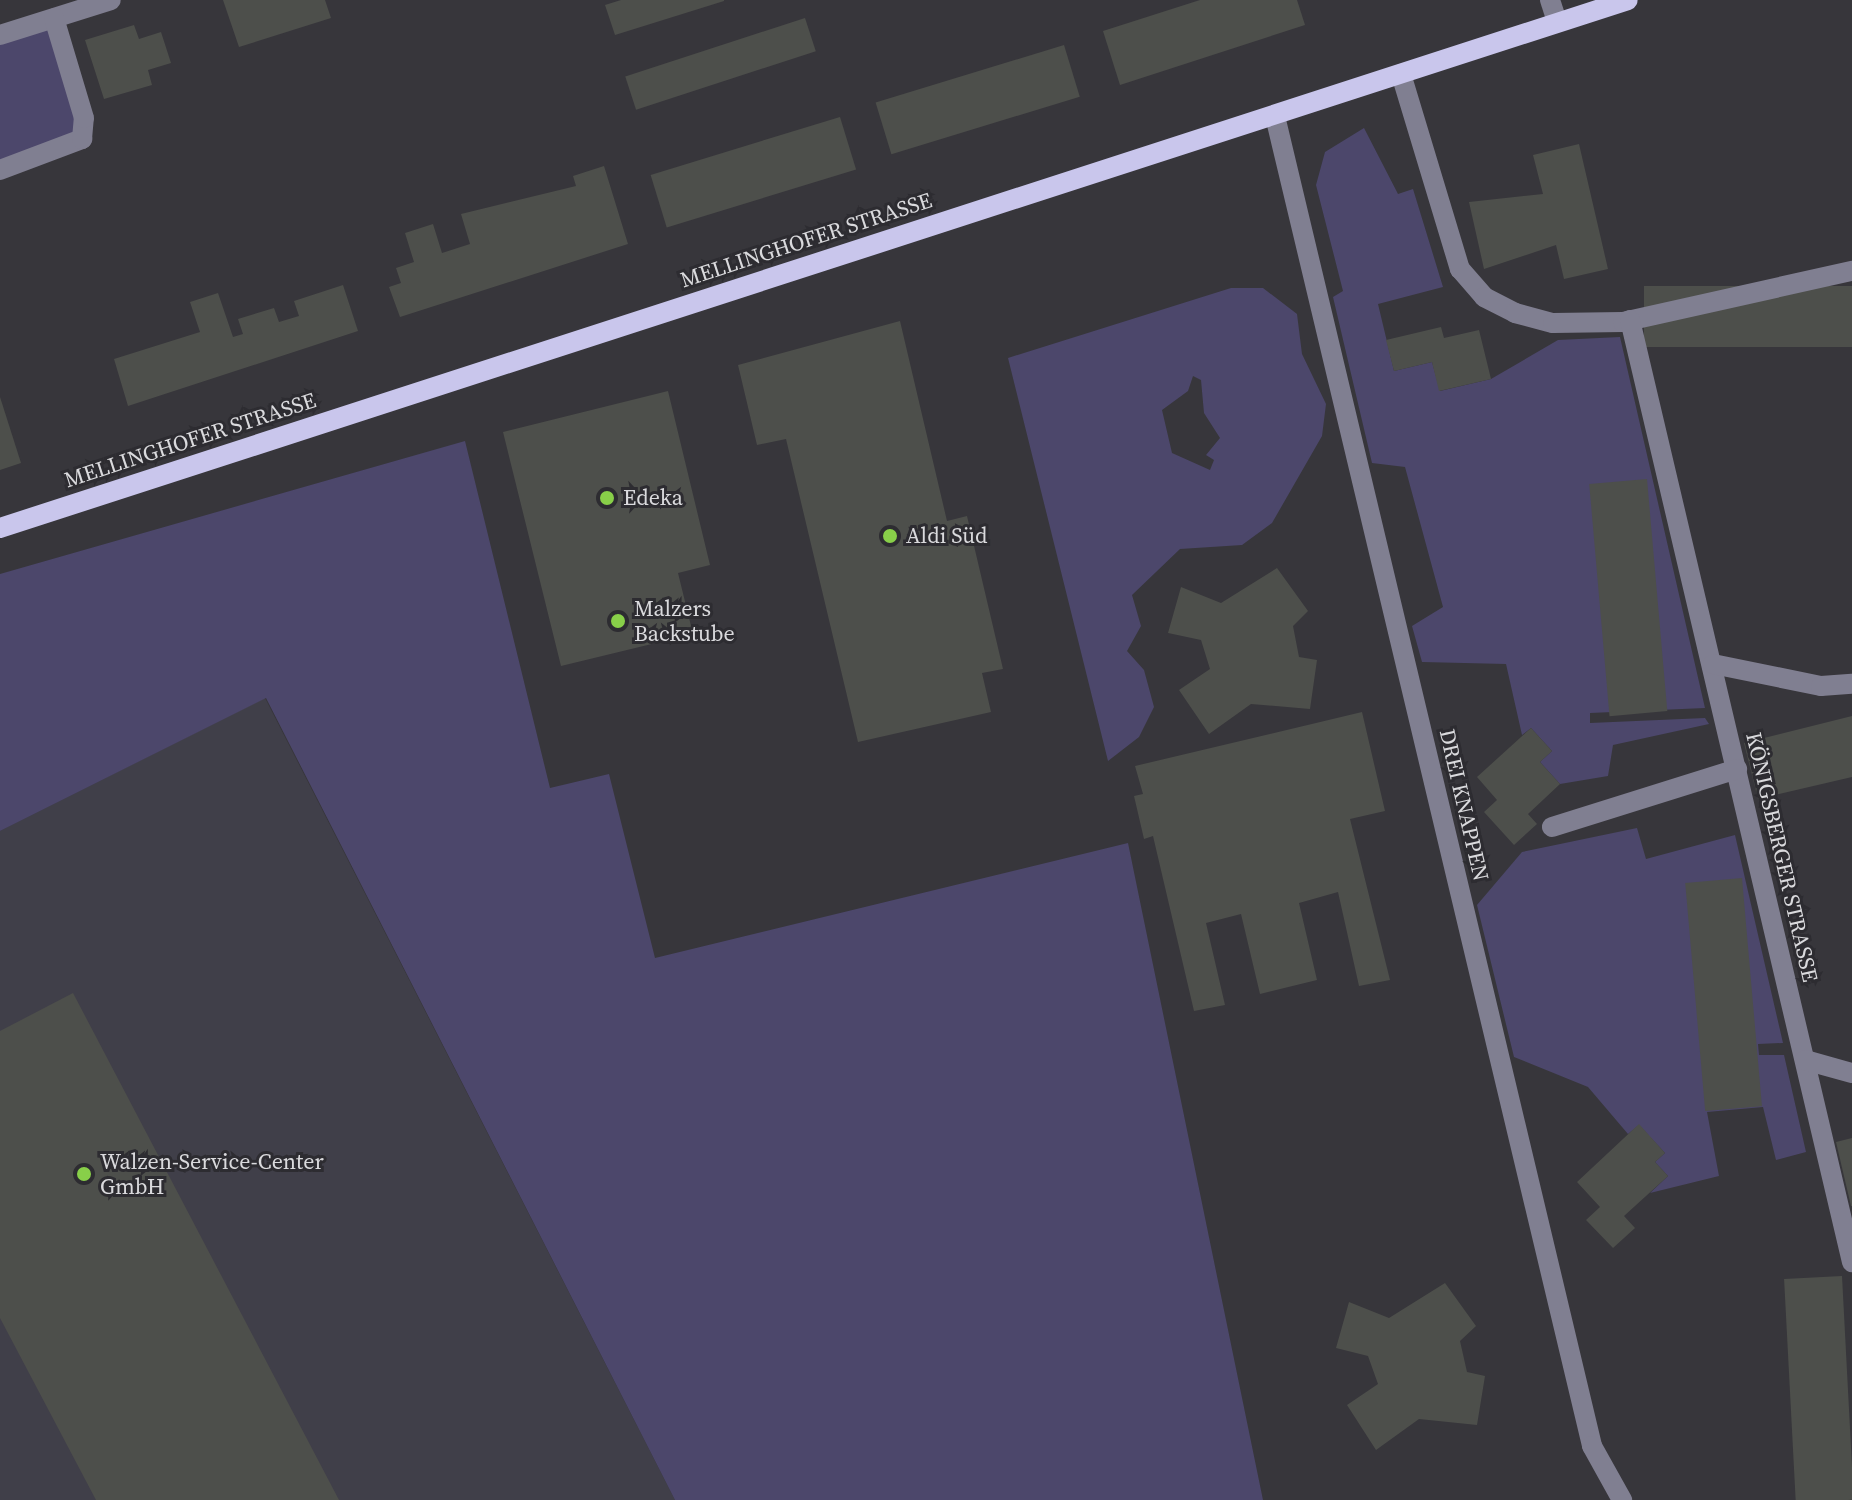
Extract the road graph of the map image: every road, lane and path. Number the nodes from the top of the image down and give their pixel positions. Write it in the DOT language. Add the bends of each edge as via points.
graph roads {
  1 [pos="111,0"];
  2 [pos="1550,0"];
  3 [pos="1628,0"];
  4 [pos="54,18"];
  5 [pos="1557,22"];
  6 [pos="0,35"];
  7 [pos="1401,74"];
  8 [pos="1275,116"];
  9 [pos="0,170"];
  10 [pos="1852,271"];
  11 [pos="1630,320"];
  12 [pos="0,528"];
  13 [pos="1713,664"];
  14 [pos="1852,684"];
  15 [pos="1737,769"];
  16 [pos="1552,827"];
  17 [pos="1805,1060"];
  18 [pos="1852,1073"];
  19 [pos="1852,1262"];
  20 [pos="1622,1500"];
  1 -- 4 [label="street"];
  2 -- 5 [label="street"];
  3 -- 5 [label="main road, MELLINGHOFER STRASSE"];
  4 -- 6 [label="street"];
  4 -- 9 [label="street" via="84,118 82,139"];
  5 -- 7 [label="main road, MELLINGHOFER STRASSE"];
  7 -- 8 [label="main road, MELLINGHOFER STRASSE"];
  7 -- 11 [label="street" via="1452,251 1471,285 1533,319 1576,325"];
  8 -- 12 [label="main road, MELLINGHOFER STRASSE"];
  8 -- 20 [label="street, DREI KNAPPEN" via="1592,1446"];
  10 -- 11 [label="street"];
  11 -- 13 [label="street, KÖNIGSBERGER STRASSE"];
  13 -- 14 [label="street" via="1821,686"];
  13 -- 15 [label="street, KÖNIGSBERGER STRASSE"];
  15 -- 16 [label="street"];
  15 -- 17 [label="street, KÖNIGSBERGER STRASSE"];
  17 -- 18 [label="street"];
  17 -- 19 [label="street, KÖNIGSBERGER STRASSE"];
}
